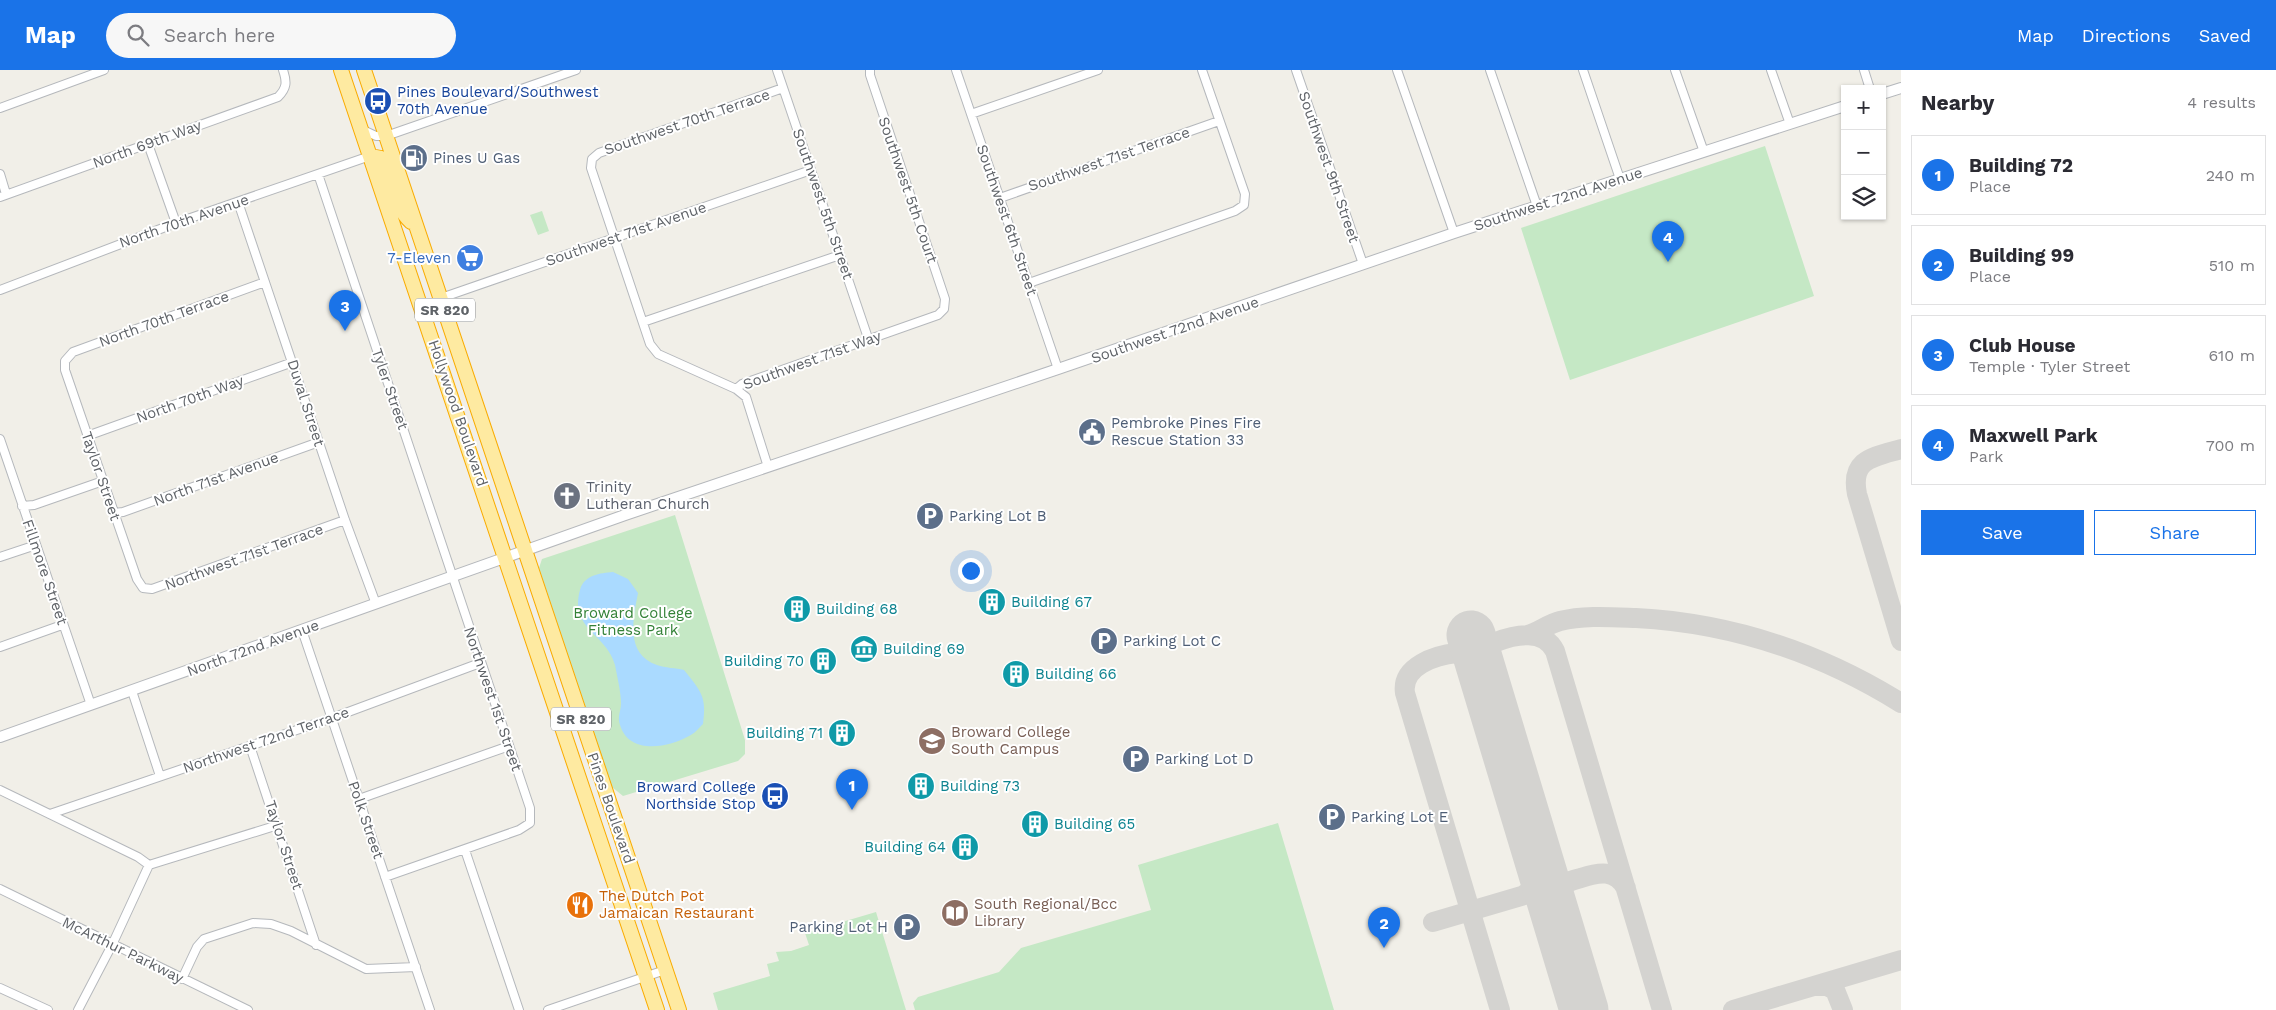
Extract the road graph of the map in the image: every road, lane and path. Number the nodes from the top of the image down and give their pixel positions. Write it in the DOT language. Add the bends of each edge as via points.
graph roads {
  1 [pos="104,70"];
  2 [pos="283,70"];
  3 [pos="341,70"];
  4 [pos="364,70"];
  5 [pos="576,70"];
  6 [pos="777,70"];
  7 [pos="870,70"];
  8 [pos="956,70"];
  9 [pos="1098,70"];
  10 [pos="1202,70"];
  11 [pos="1296,70"];
  12 [pos="1397,70"];
  13 [pos="1490,70"];
  14 [pos="1583,70"];
  15 [pos="1676,70"];
  16 [pos="1771,70"];
  17 [pos="1864,70"];
  18 [pos="1869,85"];
  19 [pos="783,88"];
  20 [pos="1901,88"];
  21 [pos="1886,93"];
  22 [pos="1841,107"];
  23 [pos="0,108"];
  24 [pos="972,114"];
  25 [pos="1219,121"];
  26 [pos="1790,124"];
  27 [pos="361,129"];
  28 [pos="386,136"];
  29 [pos="148,144"];
  30 [pos="1704,152"];
  31 [pos="370,156"];
  32 [pos="592,159"];
  33 [pos="811,170"];
  34 [pos="0,174"];
  35 [pos="318,174"];
  36 [pos="1620,179"];
  37 [pos="3,195"];
  38 [pos="1000,198"];
  39 [pos="238,202"];
  40 [pos="1537,206"];
  41 [pos="176,223"];
  42 [pos="417,228"];
  43 [pos="1454,233"];
  44 [pos="613,237"];
  45 [pos="840,255"];
  46 [pos="1363,264"];
  47 [pos="265,282"];
  48 [pos="1029,283"];
  49 [pos="416,289"];
  50 [pos="0,290"];
  51 [pos="441,298"];
  52 [pos="944,309"];
  53 [pos="643,322"];
  54 [pos="868,338"];
  55 [pos="458,350"];
  56 [pos="65,361"];
  57 [pos="293,362"];
  58 [pos="1058,369"];
  59 [pos="736,388"];
  60 [pos="87,436"];
  61 [pos="0,439"];
  62 [pos="319,442"];
  63 [pos="5,467"];
  64 [pos="768,467"];
  65 [pos="103,481"];
  66 [pos="22,506"];
  67 [pos="114,513"];
  68 [pos="345,520"];
  69 [pos="36,545"];
  70 [pos="524,550"];
  71 [pos="506,556"];
  72 [pos="0,557"];
  73 [pos="453,576"];
  74 [pos="143,588"];
  75 [pos="376,604"];
  76 [pos="62,625"];
  77 [pos="302,630"];
  78 [pos="0,648"];
  79 [pos="480,663"];
  80 [pos="132,691"];
  81 [pos="91,705"];
  82 [pos="332,718"];
  83 [pos="0,737"];
  84 [pos="250,746"];
  85 [pos="509,746"];
  86 [pos="160,776"];
  87 [pos="0,790"];
  88 [pos="587,798"];
  89 [pos="359,799"];
  90 [pos="611,805"];
  91 [pos="50,814"];
  92 [pos="278,825"];
  93 [pos="465,850"];
  94 [pos="148,865"];
  95 [pos="385,877"];
  96 [pos="0,889"];
  97 [pos="112,945"];
  98 [pos="316,945"];
  99 [pos="416,967"];
  100 [pos="665,970"];
  101 [pos="646,977"];
  102 [pos="182,979"];
  103 [pos="0,988"];
  104 [pos="572,1006"];
  105 [pos="48,1010"];
  106 [pos="78,1010"];
  107 [pos="248,1010"];
  108 [pos="430,1010"];
  109 [pos="519,1010"];
  110 [pos="548,1010"];
  111 [pos="657,1010"];
  112 [pos="679,1010"];
  1 -- 23 [label="street"];
  2 -- 29 [label="street, North 69th Way" via="285,89 278,97"];
  3 -- 27 [label="highway, Hollywood Boulevard / SR 820"];
  4 -- 28 [label="highway, Hollywood Boulevard / SR 820"];
  5 -- 28 [label="street"];
  6 -- 19 [label="street, Southwest 5th Street"];
  7 -- 52 [label="street, Southwest 5th Court" via="945,299"];
  8 -- 24 [label="street, Southwest 6th Street"];
  9 -- 24 [label="street"];
  10 -- 25 [label="street"];
  11 -- 46 [label="street, Southwest 9th Street"];
  12 -- 43 [label="street"];
  13 -- 40 [label="street"];
  14 -- 36 [label="street"];
  15 -- 30 [label="street"];
  16 -- 26 [label="street"];
  17 -- 18 [label="street"];
  19 -- 32 [label="street, Southwest 70th Terrace" via="598,152"];
  19 -- 33 [label="street, Southwest 5th Street"];
  20 -- 21 [label="street"];
  22 -- 26 [label="street, Southwest 72nd Avenue"];
  24 -- 38 [label="street, Southwest 6th Street"];
  25 -- 38 [label="street, Southwest 71st Terrace"];
  25 -- 48 [label="street" via="1245,194 1244,205 1235,211"];
  26 -- 30 [label="street, Southwest 72nd Avenue"];
  27 -- 28 [label="street" via="376,136"];
  27 -- 31 [label="highway, Hollywood Boulevard / SR 820"];
  28 -- 42 [label="highway, Hollywood Boulevard / SR 820"];
  29 -- 37 [label="street, North 69th Way"];
  29 -- 41 [label="street"];
  30 -- 36 [label="street, Southwest 72nd Avenue"];
  31 -- 35 [label="street, North 70th Avenue"];
  31 -- 42 [label="highway" via="381,158 405,217"];
  31 -- 49 [label="highway, Hollywood Boulevard / SR 820"];
  32 -- 44 [label="street, Southwest 71st Way" via="591,168"];
  33 -- 44 [label="street, Southwest 71st Avenue"];
  33 -- 45 [label="street, Southwest 5th Street"];
  34 -- 37 [label="street"];
  35 -- 39 [label="street, North 70th Avenue"];
  35 -- 73 [label="street, Tyler Street"];
  36 -- 40 [label="street, Southwest 72nd Avenue"];
  38 -- 48 [label="street, Southwest 6th Street"];
  39 -- 41 [label="street, North 70th Avenue"];
  39 -- 47 [label="street, Duval Street"];
  40 -- 43 [label="street, Southwest 72nd Avenue"];
  41 -- 50 [label="street, North 70th Avenue"];
  42 -- 51 [label="highway, Hollywood Boulevard / SR 820"];
  43 -- 46 [label="street, Southwest 72nd Avenue"];
  44 -- 51 [label="street, Southwest 71st Avenue"];
  44 -- 53 [label="street, Southwest 71st Way"];
  45 -- 53 [label="street"];
  45 -- 54 [label="street, Southwest 5th Street"];
  46 -- 58 [label="street, Southwest 72nd Avenue"];
  47 -- 56 [label="street, North 70th Terrace" via="74,352"];
  47 -- 57 [label="street, Duval Street"];
  48 -- 58 [label="street, Southwest 6th Street"];
  49 -- 55 [label="highway" via="423,291 440,343 449,351"];
  49 -- 71 [label="highway, Hollywood Boulevard / SR 820"];
  51 -- 55 [label="highway, Hollywood Boulevard / SR 820"];
  52 -- 54 [label="street, Southwest 71st Way" via="938,315"];
  53 -- 59 [label="street, Southwest 71st Way" via="650,344 658,354"];
  54 -- 59 [label="street, Southwest 71st Way"];
  55 -- 70 [label="highway, Hollywood Boulevard / SR 820"];
  56 -- 60 [label="street, Taylor Street" via="65,370"];
  57 -- 60 [label="street, North 70th Way"];
  57 -- 62 [label="street, Duval Street"];
  58 -- 64 [label="street, Southwest 72nd Avenue"];
  59 -- 64 [label="street" via="746,397"];
  60 -- 65 [label="street, Taylor Street"];
  61 -- 63 [label="street, Fillmore Street"];
  62 -- 67 [label="street, North 71st Avenue"];
  62 -- 68 [label="street, Duval Street"];
  63 -- 66 [label="street, Fillmore Street"];
  64 -- 70 [label="street, Southwest 72nd Avenue"];
  65 -- 66 [label="street" via="34,505"];
  65 -- 67 [label="street, Taylor Street"];
  66 -- 69 [label="street, Fillmore Street"];
  67 -- 74 [label="street, Taylor Street"];
  68 -- 74 [label="street, Northwest 71st Terrace" via="152,590"];
  68 -- 75 [label="street, Duval Street"];
  69 -- 72 [label="street"];
  69 -- 76 [label="street, Fillmore Street"];
  70 -- 71 [label="street, Southwest 72nd Avenue"];
  70 -- 90 [label="highway, Pines Boulevard / SR 820"];
  71 -- 73 [label="street, North 72nd Avenue"];
  71 -- 88 [label="highway, Pines Boulevard / SR 820"];
  73 -- 75 [label="street, North 72nd Avenue"];
  73 -- 79 [label="street, Northwest 1st Street"];
  75 -- 77 [label="street, North 72nd Avenue"];
  76 -- 78 [label="street"];
  76 -- 81 [label="street, Fillmore Street"];
  77 -- 80 [label="street, North 72nd Avenue"];
  77 -- 82 [label="street, Polk Street"];
  79 -- 82 [label="street, Northwest 72nd Terrace"];
  79 -- 85 [label="street, Northwest 1st Street"];
  80 -- 81 [label="street, North 72nd Avenue"];
  80 -- 86 [label="street"];
  81 -- 83 [label="street, North 72nd Avenue"];
  82 -- 84 [label="street, Northwest 72nd Terrace"];
  82 -- 89 [label="street, Polk Street"];
  84 -- 86 [label="street, Northwest 72nd Terrace"];
  84 -- 92 [label="street, Taylor Street"];
  85 -- 89 [label="street"];
  85 -- 93 [label="street, Northwest 1st Street" via="530,808 530,823"];
  86 -- 91 [label="street, Northwest 72nd Terrace"];
  87 -- 91 [label="street"];
  88 -- 90 [label="highway"];
  88 -- 101 [label="highway, Pines Boulevard / SR 820"];
  89 -- 95 [label="street, Polk Street"];
  90 -- 100 [label="highway, Pines Boulevard / SR 820"];
  91 -- 94 [label="street"];
  92 -- 94 [label="street"];
  92 -- 98 [label="street, Taylor Street"];
  93 -- 95 [label="street"];
  93 -- 109 [label="street"];
  94 -- 97 [label="street"];
  95 -- 99 [label="street, Polk Street"];
  96 -- 97 [label="street, McArthur Parkway"];
  97 -- 102 [label="street, McArthur Parkway"];
  97 -- 106 [label="street"];
  98 -- 99 [label="street" via="366,969"];
  98 -- 102 [label="street" via="271,924 253,923 204,939"];
  99 -- 108 [label="street, Polk Street"];
  100 -- 101 [label="street"];
  100 -- 112 [label="highway, Pines Boulevard / SR 820"];
  101 -- 104 [label="street"];
  101 -- 111 [label="highway, Pines Boulevard / SR 820"];
  102 -- 107 [label="street, McArthur Parkway"];
  103 -- 105 [label="street"];
  104 -- 110 [label="street"];
}
